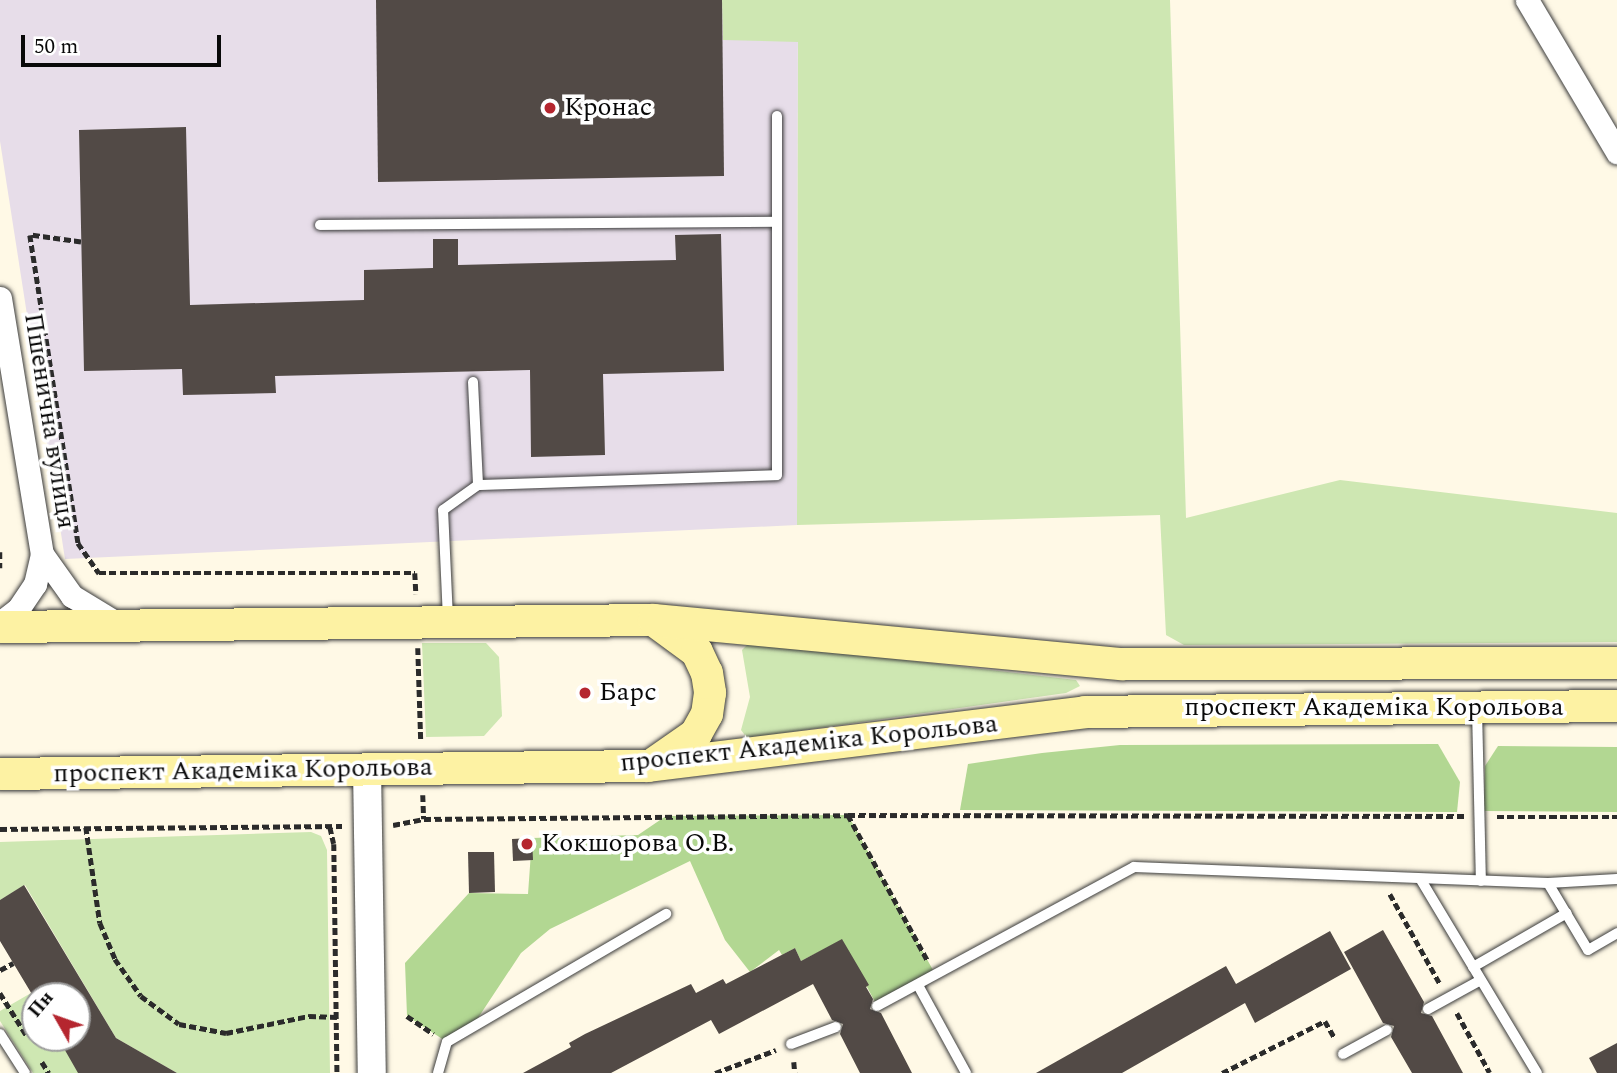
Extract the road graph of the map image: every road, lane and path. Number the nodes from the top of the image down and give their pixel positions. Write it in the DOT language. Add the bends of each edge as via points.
graph roads {
  1 [pos="1527,0"];
  2 [pos="777,116"];
  3 [pos="1617,152"];
  4 [pos="777,222"];
  5 [pos="320,225"];
  6 [pos="81,242"];
  7 [pos="0,298"];
  8 [pos="473,382"];
  9 [pos="478,485"];
  10 [pos="0,552"];
  11 [pos="42,554"];
  12 [pos="0,568"];
  13 [pos="654,620"];
  14 [pos="449,621"];
  15 [pos="417,622"];
  16 [pos="0,625"];
  17 [pos="126,628"];
  18 [pos="1617,663"];
  19 [pos="1476,706"];
  20 [pos="1617,706"];
  21 [pos="648,766"];
  22 [pos="367,768"];
  23 [pos="422,768"];
  24 [pos="0,774"];
  25 [pos="848,815"];
  26 [pos="1482,817"];
  27 [pos="1617,817"];
  28 [pos="424,819"];
  29 [pos="368,826"];
  30 [pos="86,827"];
  31 [pos="330,827"];
  32 [pos="0,829"];
  33 [pos="1381,878"];
  34 [pos="1617,879"];
  35 [pos="1421,880"];
  36 [pos="1481,881"];
  37 [pos="1548,883"];
  38 [pos="666,914"];
  39 [pos="1567,914"];
  40 [pos="1617,933"];
  41 [pos="13,963"];
  42 [pos="1473,967"];
  43 [pos="0,970"];
  44 [pos="936,977"];
  45 [pos="1481,980"];
  46 [pos="919,987"];
  47 [pos="1448,998"];
  48 [pos="877,1006"];
  49 [pos="1428,1009"];
  50 [pos="407,1016"];
  51 [pos="337,1017"];
  52 [pos="836,1027"];
  53 [pos="1387,1030"];
  54 [pos="0,1034"];
  55 [pos="447,1042"];
  56 [pos="791,1044"];
  57 [pos="1343,1054"];
  58 [pos="24,1073"];
  59 [pos="337,1073"];
  60 [pos="372,1073"];
  61 [pos="438,1073"];
  62 [pos="715,1073"];
  63 [pos="966,1073"];
  64 [pos="1222,1073"];
  65 [pos="1490,1073"];
  66 [pos="1537,1073"];
  1 -- 3 [label="street"];
  2 -- 4 [label="lane"];
  4 -- 5 [label="lane"];
  4 -- 9 [label="lane" via="777,475"];
  6 -- 15 [label="path" via="30,235 78,542 99,573 415,573"];
  7 -- 11 [label="street, Пшенична вулиця"];
  8 -- 9 [label="lane"];
  9 -- 14 [label="lane" via="443,510"];
  10 -- 12 [label="path"];
  11 -- 16 [label="street, Пшенична вулиця" via="35,584"];
  11 -- 17 [label="street, Пшенична вулиця" via="72,596"];
  13 -- 14 [label="main road, проспект Академіка Корольова"];
  13 -- 18 [label="main road, проспект Академіка Корольова" via="1122,664"];
  13 -- 21 [label="main road" via="697,652 708,673 710,693 707,714 696,734"];
  14 -- 15 [label="main road, проспект Академіка Корольова"];
  15 -- 17 [label="main road, проспект Академіка Корольова"];
  15 -- 23 [label="path"];
  16 -- 17 [label="main road, проспект Академіка Корольова"];
  19 -- 20 [label="main road, проспект Академіка Корольова"];
  19 -- 21 [label="main road, проспект Академіка Корольова" via="1085,712"];
  19 -- 26 [label="lane"];
  21 -- 23 [label="main road, проспект Академіка Корольова"];
  22 -- 23 [label="main road, проспект Академіка Корольова"];
  22 -- 24 [label="main road, проспект Академіка Корольова"];
  22 -- 29 [label="street"];
  23 -- 28 [label="path"];
  25 -- 26 [label="path"];
  25 -- 28 [label="path"];
  25 -- 44 [label="path"];
  26 -- 27 [label="path"];
  26 -- 36 [label="lane"];
  28 -- 29 [label="path" via="415,824"];
  29 -- 31 [label="path"];
  29 -- 60 [label="street"];
  30 -- 31 [label="path"];
  30 -- 32 [label="path"];
  30 -- 51 [label="path" via="100,923 115,959 141,996 179,1024 226,1033 309,1016"];
  31 -- 51 [label="path"];
  33 -- 35 [label="lane"];
  33 -- 44 [label="lane" via="1134,867"];
  33 -- 47 [label="path"];
  34 -- 37 [label="lane"];
  35 -- 36 [label="lane"];
  35 -- 42 [label="lane"];
  36 -- 37 [label="lane"];
  37 -- 39 [label="lane"];
  38 -- 55 [label="lane"];
  39 -- 40 [label="lane" via="1588,950"];
  39 -- 42 [label="lane"];
  41 -- 43 [label="path"];
  42 -- 45 [label="lane"];
  44 -- 46 [label="lane"];
  45 -- 47 [label="lane"];
  45 -- 66 [label="lane"];
  46 -- 48 [label="lane"];
  46 -- 63 [label="lane"];
  47 -- 49 [label="lane"];
  47 -- 65 [label="path"];
  50 -- 55 [label="path"];
  51 -- 59 [label="path"];
  52 -- 56 [label="lane"];
  53 -- 57 [label="lane"];
  54 -- 58 [label="lane"];
  55 -- 61 [label="lane"];
  56 -- 62 [label="path"];
  57 -- 64 [label="path" via="1325,1021"];
}
